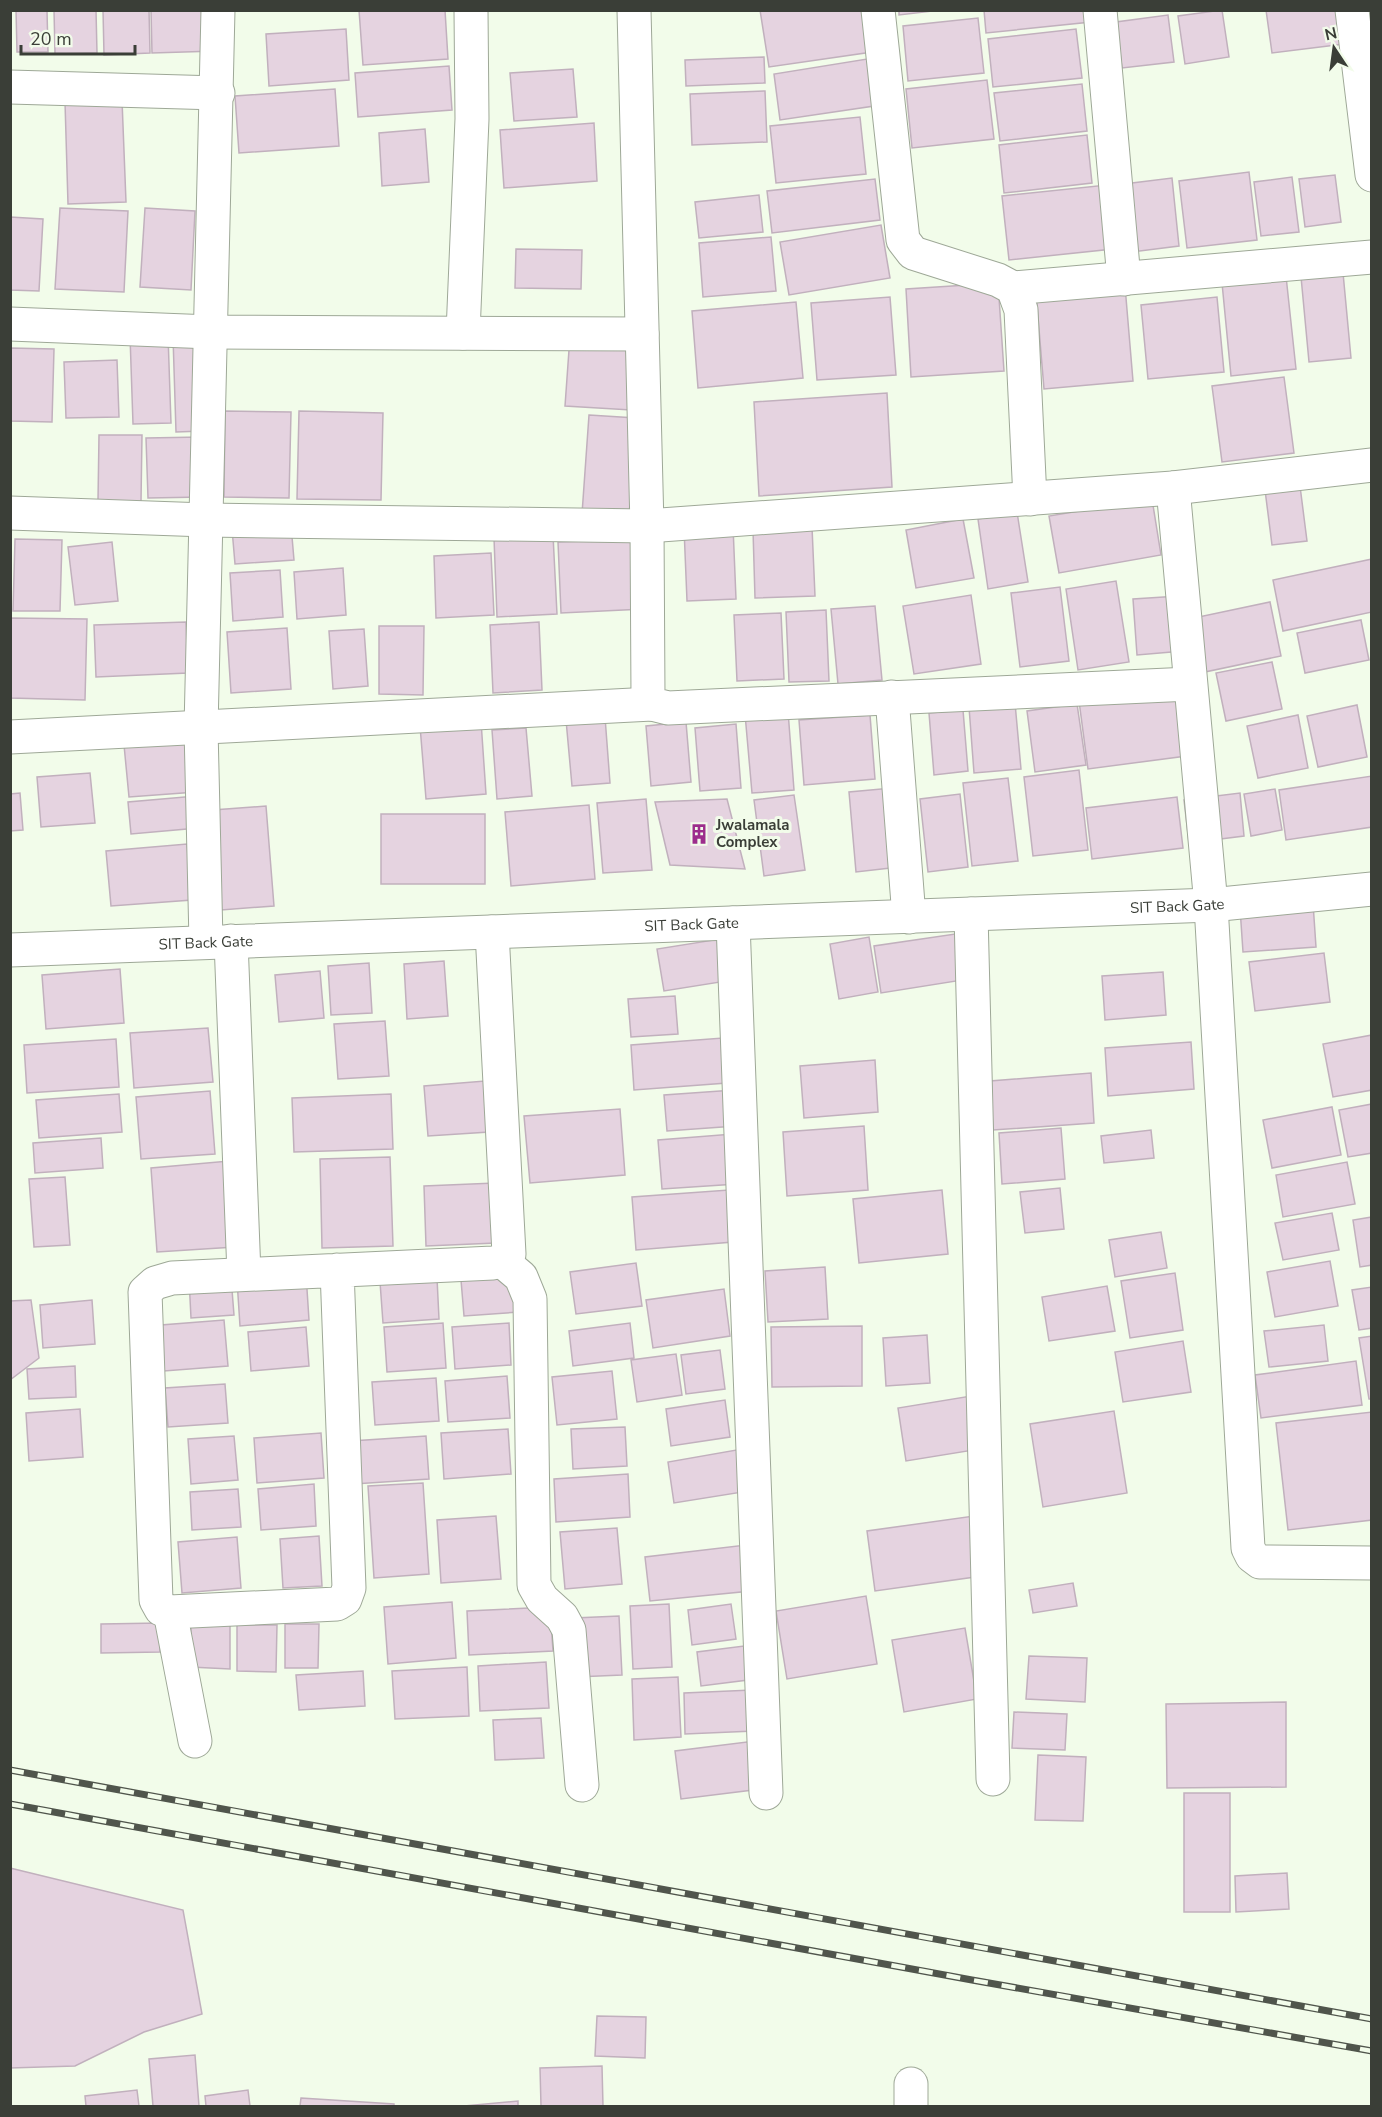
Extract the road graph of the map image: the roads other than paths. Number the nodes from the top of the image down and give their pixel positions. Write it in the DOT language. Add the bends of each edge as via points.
graph roads {
  1 [pos="218,10"];
  2 [pos="471,10"];
  3 [pos="634,10"];
  4 [pos="878,10"];
  5 [pos="1100,10"];
  6 [pos="1352,10"];
  7 [pos="10,87"];
  8 [pos="218,93"];
  9 [pos="1371,175"];
  10 [pos="1371,257"];
  11 [pos="1124,279"];
  12 [pos="1013,288"];
  13 [pos="10,324"];
  14 [pos="211,332"];
  15 [pos="463,333"];
  16 [pos="642,334"];
  17 [pos="1371,465"];
  18 [pos="1173,488"];
  19 [pos="1030,499"];
  20 [pos="10,513"];
  21 [pos="206,520"];
  22 [pos="647,526"];
  23 [pos="1190,684"];
  24 [pos="892,697"];
  25 [pos="652,704"];
  26 [pos="201,728"];
  27 [pos="10,737"];
  28 [pos="1371,889"];
  29 [pos="1211,905"];
  30 [pos="971,914"];
  31 [pos="909,917"];
  32 [pos="733,923"];
  33 [pos="492,932"];
  34 [pos="219,941"];
  35 [pos="10,950"];
  36 [pos="502,1261"];
  37 [pos="337,1270"];
  38 [pos="244,1274"];
  39 [pos="1371,1563"];
  40 [pos="170,1612"];
  41 [pos="195,1741"];
  42 [pos="993,1779"];
  43 [pos="582,1785"];
  44 [pos="766,1794"];
  1 -- 8 [label="street"];
  2 -- 15 [label="street" via="472,119"];
  3 -- 16 [label="street"];
  4 -- 12 [label="street" via="903,240 913,253"];
  5 -- 11 [label="street"];
  6 -- 9 [label="street"];
  7 -- 8 [label="street"];
  8 -- 14 [label="street"];
  10 -- 11 [label="street"];
  11 -- 12 [label="street"];
  12 -- 19 [label="street" via="1021,310"];
  13 -- 14 [label="street"];
  14 -- 15 [label="street"];
  14 -- 21 [label="street"];
  15 -- 16 [label="street"];
  16 -- 22 [label="street"];
  17 -- 18 [label="street"];
  18 -- 19 [label="street"];
  18 -- 23 [label="street"];
  19 -- 22 [label="street"];
  20 -- 21 [label="street"];
  21 -- 22 [label="street"];
  21 -- 26 [label="street"];
  22 -- 25 [label="street" via="648,695"];
  23 -- 24 [label="street"];
  23 -- 29 [label="street"];
  24 -- 25 [label="street" via="669,708"];
  24 -- 31 [label="street"];
  25 -- 26 [label="street"];
  26 -- 27 [label="street"];
  26 -- 34 [label="street"];
  28 -- 29 [label="street, SIT Back Gate"];
  29 -- 30 [label="street, SIT Back Gate"];
  29 -- 39 [label="street" via="1248,1548 1260,1562"];
  30 -- 31 [label="street, SIT Back Gate"];
  30 -- 42 [label="street"];
  31 -- 32 [label="street, SIT Back Gate"];
  32 -- 33 [label="street, SIT Back Gate"];
  32 -- 44 [label="street"];
  33 -- 34 [label="street, SIT Back Gate"];
  33 -- 36 [label="street" via="509,1254"];
  34 -- 35 [label="street, SIT Back Gate"];
  34 -- 38 [label="street"];
  36 -- 37 [label="street"];
  36 -- 43 [label="street" via="521,1277 530,1299 534,1585 569,1630"];
  37 -- 38 [label="street"];
  37 -- 40 [label="street" via="349,1588 345,1599 337,1604"];
  38 -- 40 [label="street" via="172,1278 155,1283 145,1292 156,1600 161,1609"];
  40 -- 41 [label="street"];
}
